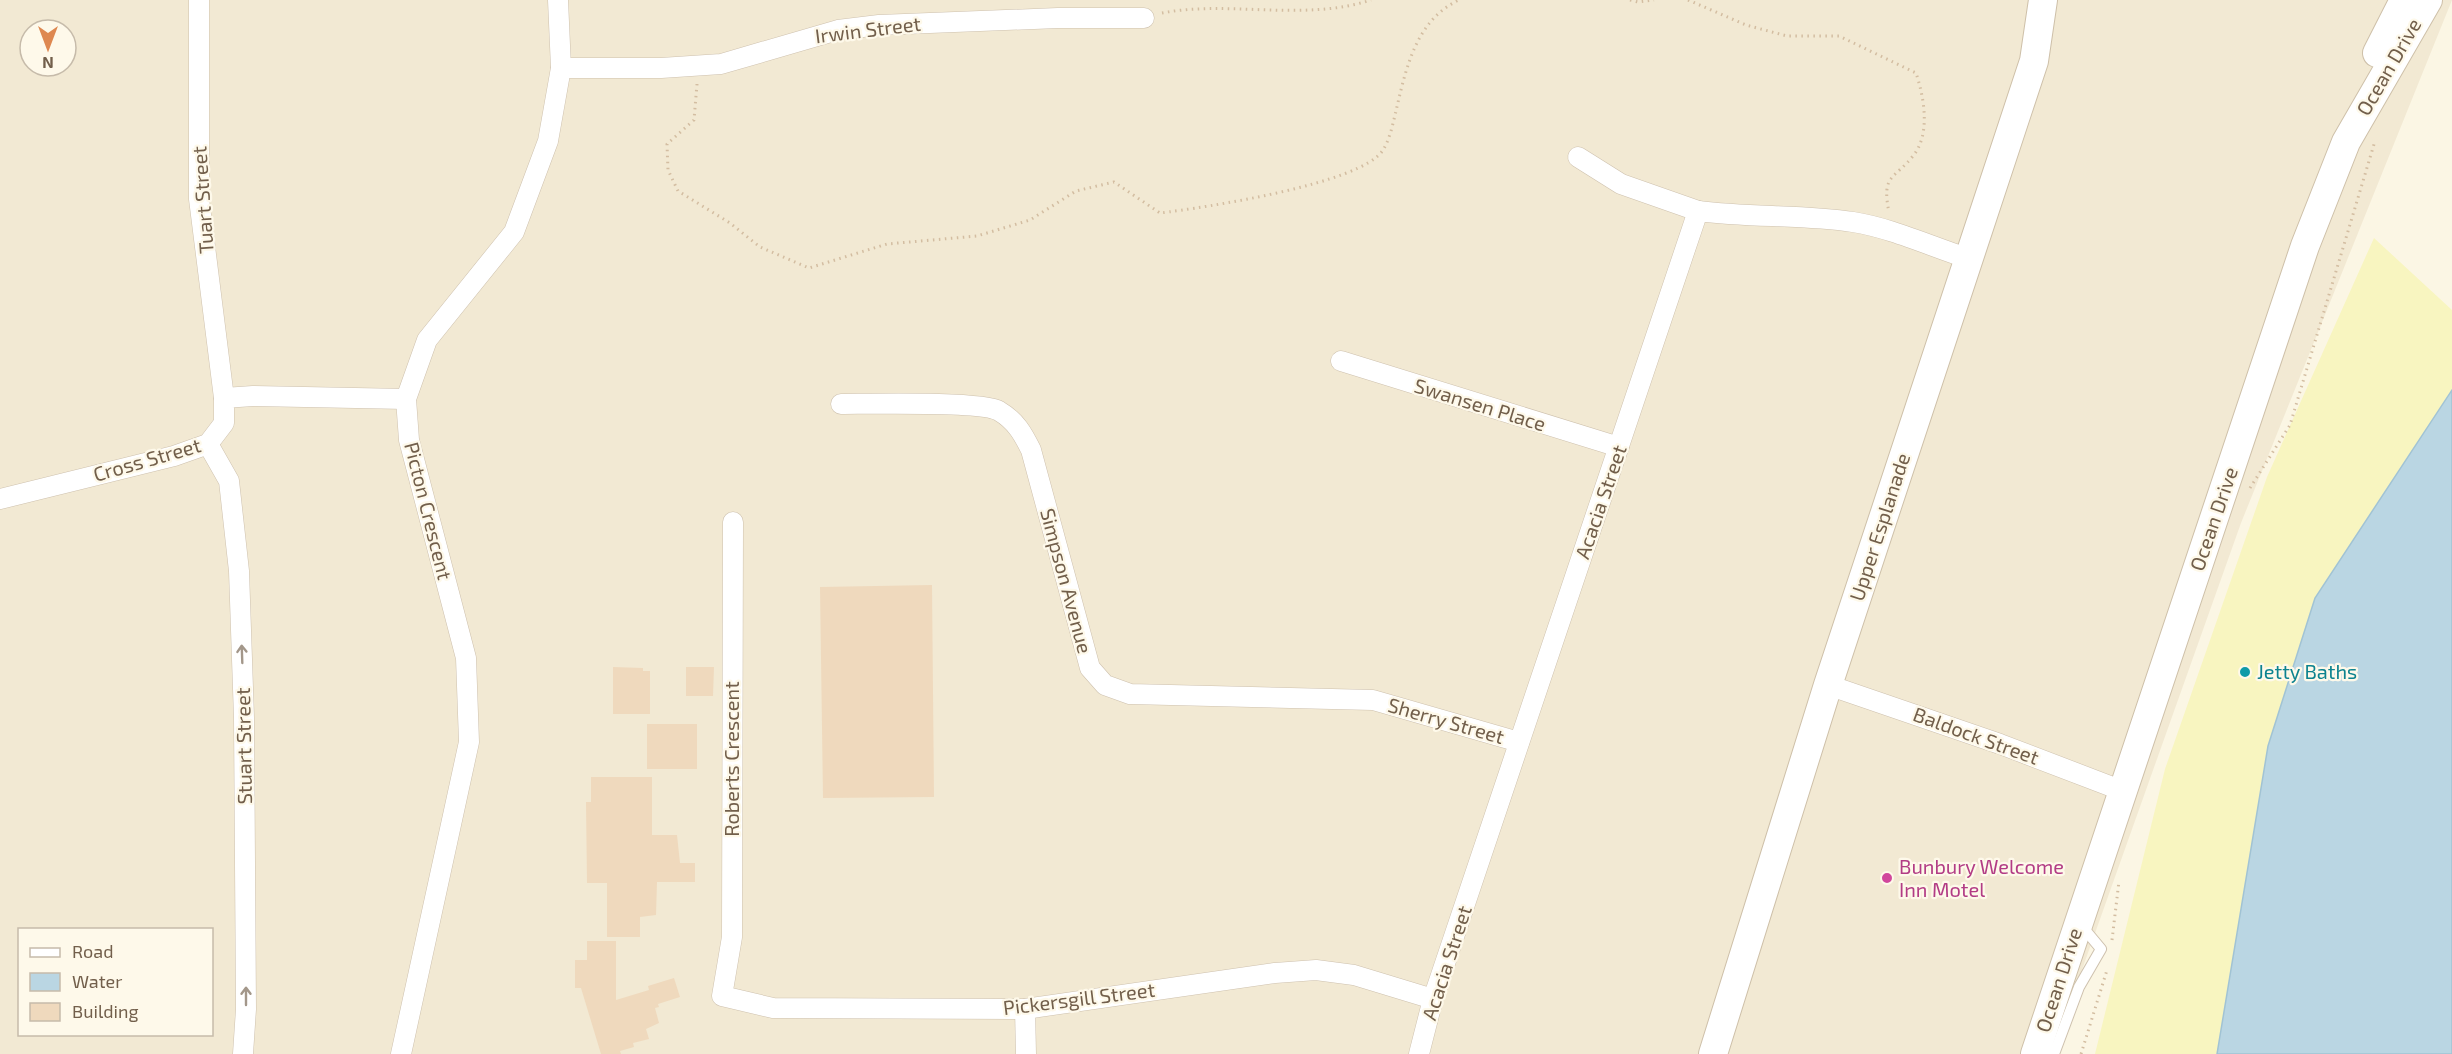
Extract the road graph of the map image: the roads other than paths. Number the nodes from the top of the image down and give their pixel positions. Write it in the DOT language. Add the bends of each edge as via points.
graph roads {
  1 [pos="199,0"];
  2 [pos="558,0"];
  3 [pos="2043,0"];
  4 [pos="2404,0"];
  5 [pos="2428,0"];
  6 [pos="1144,18"];
  7 [pos="561,68"];
  8 [pos="2340,137"];
  9 [pos="1578,157"];
  10 [pos="1698,211"];
  11 [pos="1967,258"];
  12 [pos="1341,361"];
  13 [pos="224,398"];
  14 [pos="406,399"];
  15 [pos="841,404"];
  16 [pos="208,444"];
  17 [pos="1619,447"];
  18 [pos="0,499"];
  19 [pos="733,522"];
  20 [pos="1828,684"];
  21 [pos="1373,700"];
  22 [pos="1519,742"];
  23 [pos="2116,788"];
  24 [pos="2072,919"];
  25 [pos="722,996"];
  26 [pos="1433,999"];
  27 [pos="1025,1010"];
  28 [pos="243,1054"];
  29 [pos="401,1054"];
  30 [pos="1026,1054"];
  31 [pos="1419,1054"];
  32 [pos="1713,1054"];
  33 [pos="2020,1054"];
  34 [pos="2035,1054"];
  35 [pos="2054,1054"];
  1 -- 13 [label="street, Tuart Street" via="199,199"];
  2 -- 7 [label="street, Picton Crescent"];
  3 -- 11 [label="main road, Upper Esplanade" via="2034,61"];
  4 -- 8 [label="main road, Ocean Drive"];
  5 -- 8 [label="main road, Ocean Drive"];
  6 -- 7 [label="street, Irwin Street" via="879,25 838,30 721,64"];
  7 -- 14 [label="street, Picton Crescent" via="548,141 514,232 427,340"];
  8 -- 23 [label="main road, Ocean Drive"];
  9 -- 10 [label="street" via="1621,184"];
  10 -- 11 [label="street" via="1857,223"];
  10 -- 17 [label="street, Acacia Street"];
  11 -- 20 [label="main road, Upper Esplanade"];
  12 -- 17 [label="street, Swansen Place"];
  13 -- 14 [label="street"];
  13 -- 16 [label="street, Cross Street" via="224,423"];
  14 -- 29 [label="street, Picton Crescent" via="409,440 466,658 469,742"];
  15 -- 21 [label="street, Simpson Avenue" via="965,405 997,409 1019,426 1031,450 1090,668 1105,685 1130,694"];
  16 -- 18 [label="street, Cross Street"];
  28 -- 16 [label="street, Stuart Street, one-way" via="244,718 239,571 229,481"];
  17 -- 22 [label="street, Acacia Street"];
  19 -- 25 [label="street, Roberts Crescent" via="732,937"];
  20 -- 23 [label="street, Baldock Street"];
  20 -- 32 [label="main road, Upper Esplanade"];
  21 -- 22 [label="street, Sherry Street"];
  22 -- 26 [label="street, Acacia Street"];
  23 -- 24 [label="main road, Ocean Drive"];
  24 -- 33 [label="main road, Ocean Drive"];
  24 -- 34 [label="main road, Ocean Drive"];
  24 -- 35 [label="lane" via="2101,949 2079,987"];
  25 -- 27 [label="street, Pickersgill Street" via="773,1008"];
  26 -- 27 [label="street, Pickersgill Street" via="1354,975 1316,970"];
  26 -- 31 [label="street, Acacia Street"];
  27 -- 30 [label="street"];
}
